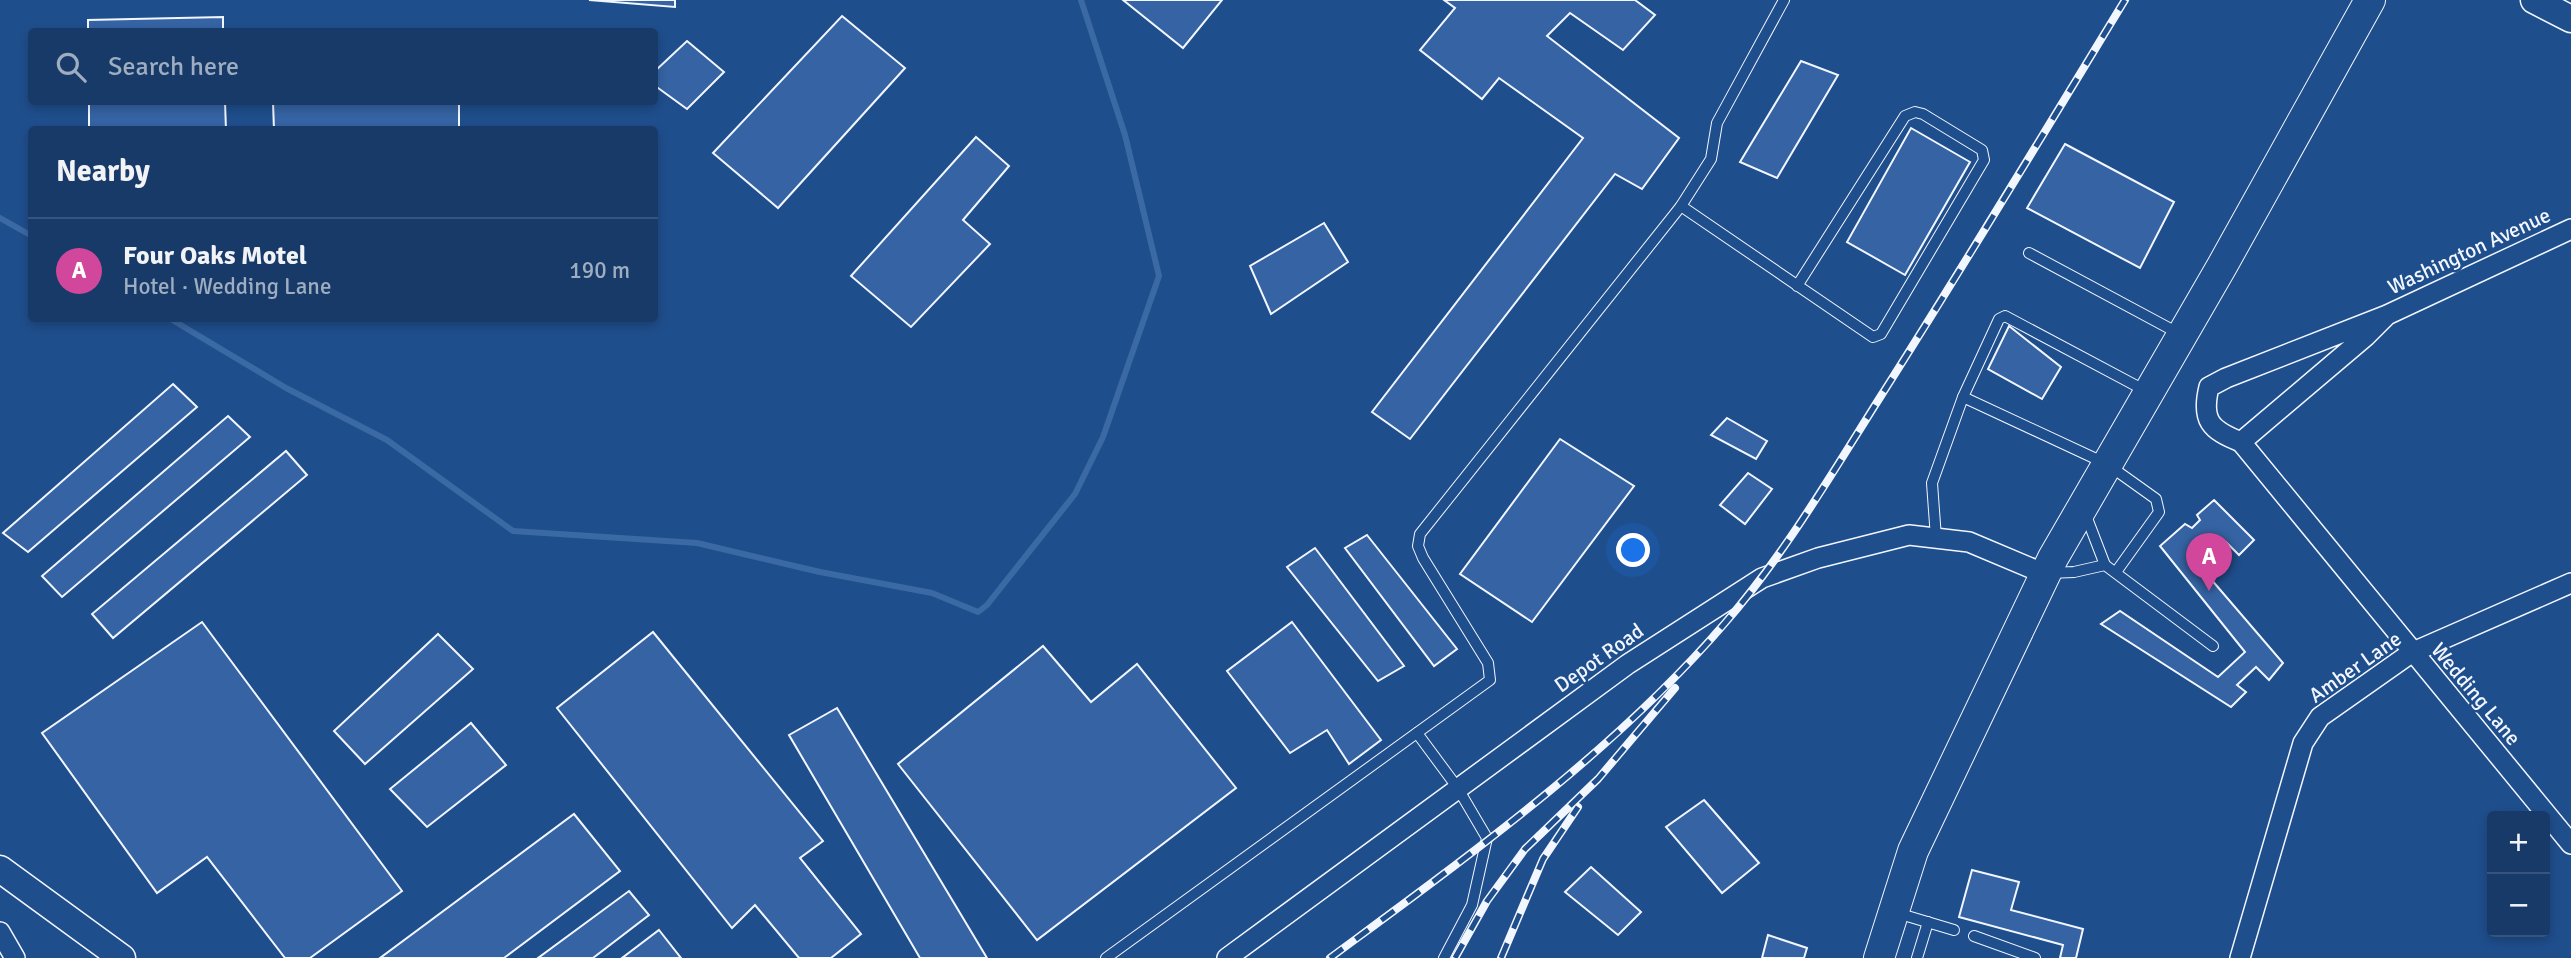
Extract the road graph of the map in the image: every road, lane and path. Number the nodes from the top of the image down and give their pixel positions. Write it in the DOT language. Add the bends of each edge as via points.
graph roads {
  1 [pos="1784,0"];
  2 [pos="2370,0"];
  3 [pos="1681,205"];
  4 [pos="2571,229"];
  5 [pos="2029,253"];
  6 [pos="1797,286"];
  7 [pos="2387,314"];
  8 [pos="2182,335"];
  9 [pos="2149,392"];
  10 [pos="1963,397"];
  11 [pos="2241,442"];
  12 [pos="2107,464"];
  13 [pos="2082,508"];
  14 [pos="1936,538"];
  15 [pos="2105,565"];
  16 [pos="2116,572"];
  17 [pos="2045,574"];
  18 [pos="2571,583"];
  19 [pos="2213,646"];
  20 [pos="2412,653"];
  21 [pos="1418,733"];
  22 [pos="1457,788"];
  23 [pos="2571,844"];
  24 [pos="0,869"];
  25 [pos="1894,912"];
  26 [pos="1928,922"];
  27 [pos="1954,930"];
  28 [pos="0,932"];
  29 [pos="1973,936"];
  30 [pos="15,958"];
  31 [pos="122,958"];
  32 [pos="1106,958"];
  33 [pos="1227,958"];
  34 [pos="1444,958"];
  35 [pos="1879,958"];
  36 [pos="1917,958"];
  37 [pos="2035,958"];
  38 [pos="2239,958"];
  1 -- 3 [label="lane" via="1717,123 1711,159"];
  2 -- 8 [label="main road"];
  3 -- 6 [label="lane"];
  3 -- 21 [label="lane" via="1420,534 1423,558 1491,671 1490,680"];
  4 -- 7 [label="street, Washington Avenue"];
  5 -- 8 [label="lane"];
  6 -- 6 [label="lane" via="1905,116 1923,114 1982,149 1979,172 1881,334 1873,337"];
  7 -- 11 [label="street, Washington Avenue"];
  7 -- 11 [label="street, Washington Avenue" via="2209,387 2204,407 2208,422"];
  8 -- 9 [label="main road"];
  9 -- 10 [label="lane" via="2005,316 1999,319"];
  9 -- 12 [label="main road"];
  10 -- 12 [label="lane"];
  10 -- 14 [label="lane" via="1932,483"];
  11 -- 20 [label="street, Wedding Lane"];
  12 -- 13 [label="main road"];
  12 -- 16 [label="lane" via="2149,492 2159,512"];
  13 -- 15 [label="lane"];
  13 -- 17 [label="main road"];
  14 -- 17 [label="street, Depot Road" via="1969,541"];
  14 -- 22 [label="street, Depot Road" via="1909,535 1762,578 1628,664"];
  15 -- 16 [label="lane"];
  15 -- 17 [label="lane"];
  16 -- 19 [label="lane"];
  17 -- 25 [label="main road" via="1913,851"];
  18 -- 20 [label="street, Amber Lane"];
  20 -- 23 [label="street, Wedding Lane"];
  20 -- 38 [label="street, Amber Lane" via="2320,717 2303,743"];
  21 -- 22 [label="lane"];
  21 -- 32 [label="lane"];
  22 -- 33 [label="street, Depot Road"];
  22 -- 34 [label="lane" via="1487,838 1472,905"];
  24 -- 31 [label="main road"];
  25 -- 26 [label="lane"];
  25 -- 35 [label="main road"];
  26 -- 27 [label="lane"];
  26 -- 36 [label="lane"];
  28 -- 30 [label="street"];
  29 -- 37 [label="lane"];
}
